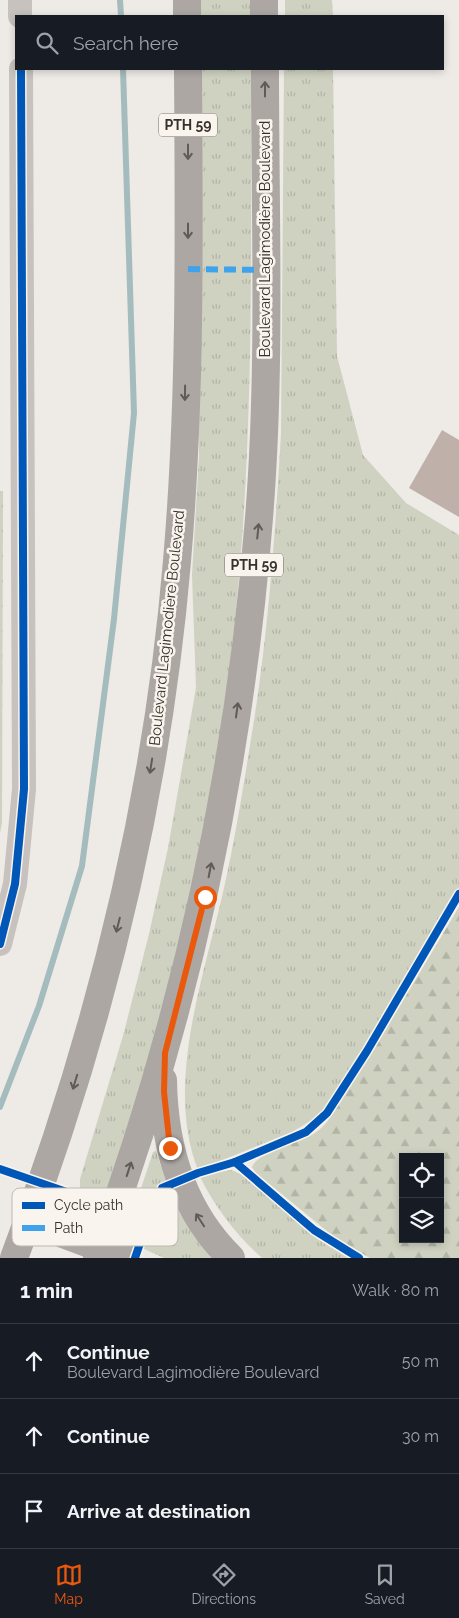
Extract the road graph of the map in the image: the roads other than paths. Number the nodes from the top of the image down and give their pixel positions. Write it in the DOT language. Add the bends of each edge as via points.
graph roads {
  1 [pos="20,0"];
  2 [pos="187,0"];
  3 [pos="264,0"];
  4 [pos="20,15"];
  5 [pos="188,15"];
  6 [pos="264,15"];
  7 [pos="21,70"];
  8 [pos="188,70"];
  9 [pos="264,70"];
  10 [pos="0,944"];
  11 [pos="165,1053"];
  12 [pos="40,1188"];
  13 [pos="122,1188"];
  14 [pos="19,1246"];
  15 [pos="83,1246"];
  16 [pos="133,1252"];
  17 [pos="99,1253"];
  18 [pos="14,1258"];
  19 [pos="231,1258"];
  1 -- 4 [label="street"];
  2 -- 5 [label="main road"];
  3 -- 6 [label="main road"];
  7 -- 10 [label="street" via="24,789 16,884"];
  8 -- 12 [label="main road, Boulevard Lagimodière Boulevard / PTH 59, one-way" via="184,451 177,562 162,698 143,811 97,1011"];
  11 -- 9 [label="main road, Boulevard Lagimodière Boulevard / PTH 59, one-way" via="205,897 226,790 244,664 259,520 266,354"];
  13 -- 11 [label="main road, Boulevard Lagimodière Boulevard / PTH 59, one-way"];
  19 -- 11 [label="main road, one-way" via="199,1220 175,1167 164,1097"];
  14 -- 18 [label="main road, Boulevard Lagimodière Boulevard / PTH 59"];
  15 -- 17 [label="main road"];
  16 -- 17 [label="main road"];
}
